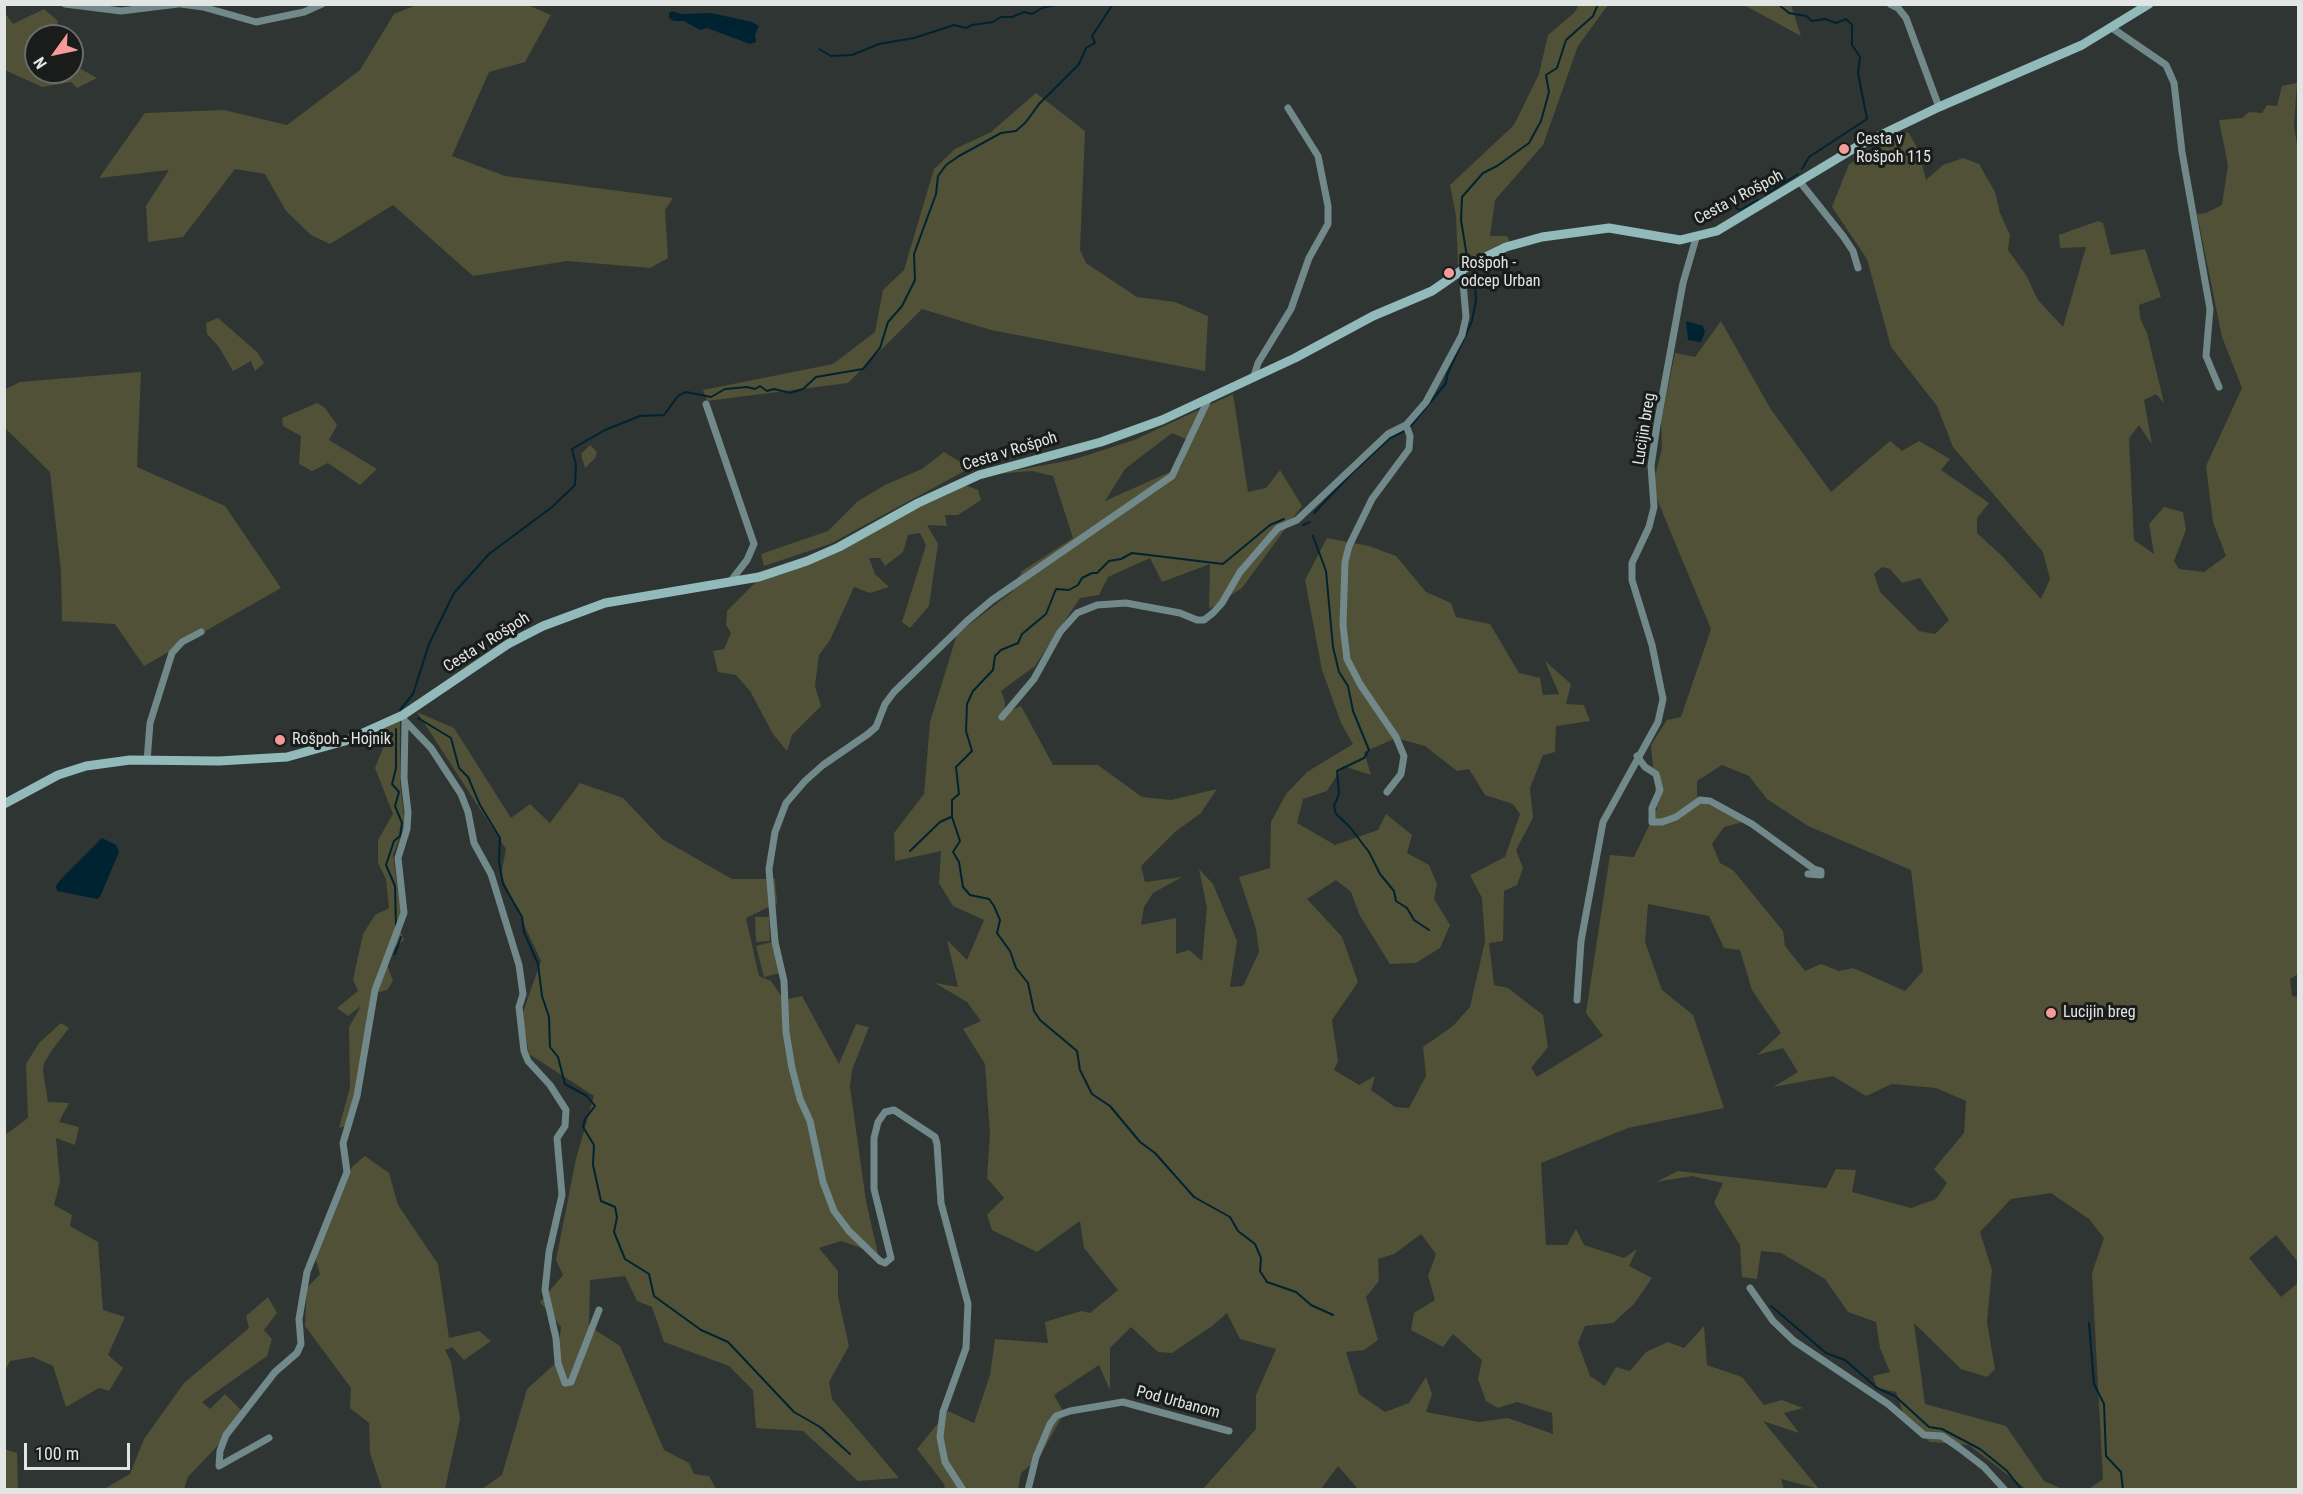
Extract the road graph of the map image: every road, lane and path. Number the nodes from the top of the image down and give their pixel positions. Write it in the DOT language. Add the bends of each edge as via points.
graph roads {
  1 [pos="65,4"];
  2 [pos="180,4"];
  3 [pos="322,4"];
  4 [pos="1890,4"];
  5 [pos="2149,4"];
  6 [pos="2112,28"];
  7 [pos="1939,107"];
  8 [pos="1288,108"];
  9 [pos="1800,182"];
  10 [pos="1696,238"];
  11 [pos="1858,268"];
  12 [pos="1462,271"];
  13 [pos="1254,376"];
  14 [pos="2219,387"];
  15 [pos="1209,398"];
  16 [pos="706,404"];
  17 [pos="1406,425"];
  18 [pos="730,582"];
  19 [pos="201,632"];
  20 [pos="1002,717"];
  21 [pos="404,720"];
  22 [pos="1637,756"];
  23 [pos="147,761"];
  24 [pos="1388,792"];
  25 [pos="4,804"];
  26 [pos="1808,874"];
  27 [pos="1577,1000"];
  28 [pos="1750,1288"];
  29 [pos="599,1310"];
  30 [pos="1229,1431"];
  31 [pos="269,1438"];
  32 [pos="963,1490"];
  33 [pos="1028,1490"];
  34 [pos="2005,1490"];
  1 -- 2 [label="street" via="121,11"];
  2 -- 3 [label="street" via="256,22"];
  4 -- 7 [label="street" via="1906,18"];
  5 -- 6 [label="street, Cesta v Rošpoh"];
  6 -- 7 [label="street, Cesta v Rošpoh" via="2038,66"];
  6 -- 14 [label="street" via="2166,65 2170,72 2210,309 2206,356"];
  7 -- 9 [label="street, Cesta v Rošpoh" via="1858,146"];
  8 -- 13 [label="street" via="1318,156 1328,224 1309,258 1291,309"];
  9 -- 10 [label="street, Cesta v Rošpoh" via="1718,231"];
  9 -- 11 [label="street" via="1843,236"];
  10 -- 12 [label="street, Cesta v Rošpoh" via="1680,240 1609,228 1563,234 1506,247"];
  10 -- 22 [label="street, Lucijin breg" via="1683,283 1653,456 1654,507 1632,563 1632,580 1663,699 1658,722"];
  12 -- 13 [label="street, Cesta v Rošpoh" via="1432,291"];
  12 -- 17 [label="street" via="1466,317 1462,335 1426,402"];
  13 -- 15 [label="street, Cesta v Rošpoh"];
  15 -- 18 [label="street, Cesta v Rošpoh" via="1132,433 979,475 807,561"];
  15 -- 32 [label="street" via="1172,476 967,621 894,692 876,727 805,782 786,803 775,832 769,869 792,1068 834,1211 880,1261 885,1263 891,1258 874,1189 874,1138 878,1122 885,1112 894,1110 935,1137 941,1203 968,1304 966,1348 943,1412 940,1437 945,1462"];
  16 -- 18 [label="street" via="754,544"];
  17 -- 20 [label="street" via="1388,434 1297,520 1278,528 1240,572 1222,603 1204,620 1126,603 1097,605 1077,613 1060,632 1034,679"];
  17 -- 24 [label="street" via="1410,435 1408,449 1372,499 1345,562 1343,625 1347,659 1404,756 1401,774"];
  18 -- 21 [label="street, Cesta v Rošpoh" via="636,597 570,615 508,644"];
  19 -- 23 [label="street" via="182,642 172,653 150,723"];
  21 -- 23 [label="street, Cesta v Rošpoh" via="287,757"];
  21 -- 29 [label="street" via="431,748 461,794 474,843 491,874 519,965 524,1051 566,1110 566,1126 557,1138 562,1195 545,1290 565,1383 571,1382"];
  21 -- 31 [label="street" via="408,812 398,858 404,913 375,990 357,1096 343,1143 347,1172 307,1272 299,1319 301,1344 226,1435 219,1466"];
  22 -- 26 [label="street" via="1656,774 1660,790 1652,808 1652,822 1676,817 1700,800 1710,801 1821,871 1821,875"];
  22 -- 27 [label="street, Lucijin breg" via="1603,822 1581,941"];
  23 -- 25 [label="street, Cesta v Rošpoh" via="86,766 58,775"];
  28 -- 34 [label="street" via="1773,1321 1794,1341 1888,1404 1924,1435 1942,1436 1958,1447"];
  30 -- 33 [label="street, Pod Urbanom" via="1123,1402 1070,1411 1056,1416 1050,1424"];
}
